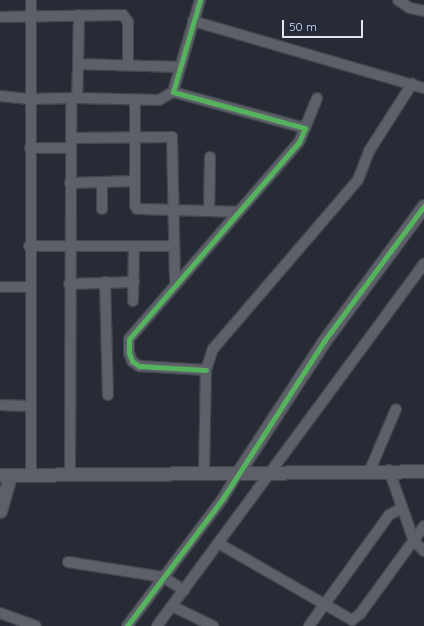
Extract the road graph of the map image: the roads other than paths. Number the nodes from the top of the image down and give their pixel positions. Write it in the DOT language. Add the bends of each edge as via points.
graph roads {
  1 [pos="31,0"];
  2 [pos="200,0"];
  3 [pos="398,0"];
  4 [pos="424,11"];
  5 [pos="79,15"];
  6 [pos="31,16"];
  7 [pos="0,17"];
  8 [pos="193,21"];
  9 [pos="78,64"];
  10 [pos="128,66"];
  11 [pos="180,67"];
  12 [pos="412,84"];
  13 [pos="424,88"];
  14 [pos="173,92"];
  15 [pos="0,96"];
  16 [pos="74,98"];
  17 [pos="317,98"];
  18 [pos="30,99"];
  19 [pos="135,100"];
  20 [pos="305,128"];
  21 [pos="135,137"];
  22 [pos="70,143"];
  23 [pos="30,148"];
  24 [pos="210,157"];
  25 [pos="135,181"];
  26 [pos="102,182"];
  27 [pos="70,183"];
  28 [pos="424,206"];
  29 [pos="102,209"];
  30 [pos="173,210"];
  31 [pos="209,211"];
  32 [pos="236,212"];
  33 [pos="29,246"];
  34 [pos="70,246"];
  35 [pos="134,246"];
  36 [pos="173,246"];
  37 [pos="424,264"];
  38 [pos="105,282"];
  39 [pos="134,282"];
  40 [pos="175,283"];
  41 [pos="69,284"];
  42 [pos="0,287"];
  43 [pos="30,287"];
  44 [pos="133,301"];
  45 [pos="206,370"];
  46 [pos="108,395"];
  47 [pos="0,405"];
  48 [pos="30,406"];
  49 [pos="396,409"];
  50 [pos="370,470"];
  51 [pos="389,470"];
  52 [pos="239,471"];
  53 [pos="271,471"];
  54 [pos="424,471"];
  55 [pos="204,472"];
  56 [pos="70,474"];
  57 [pos="5,475"];
  58 [pos="31,475"];
  59 [pos="402,508"];
  60 [pos="0,510"];
  61 [pos="424,526"];
  62 [pos="414,541"];
  63 [pos="218,543"];
  64 [pos="424,550"];
  65 [pos="68,562"];
  66 [pos="163,577"];
  67 [pos="184,590"];
  68 [pos="172,606"];
  69 [pos="323,606"];
  70 [pos="0,613"];
  71 [pos="36,626"];
  72 [pos="127,626"];
  73 [pos="158,626"];
  74 [pos="213,626"];
  75 [pos="309,626"];
  1 -- 6 [label="street"];
  2 -- 8 [label="street"];
  3 -- 4 [label="street" via="410,8"];
  5 -- 6 [label="street"];
  5 -- 9 [label="street"];
  5 -- 10 [label="street" via="119,14 126,17"];
  6 -- 7 [label="street"];
  6 -- 18 [label="street"];
  8 -- 11 [label="street"];
  8 -- 12 [label="street"];
  9 -- 10 [label="street"];
  9 -- 16 [label="street"];
  10 -- 11 [label="street"];
  11 -- 14 [label="street"];
  12 -- 13 [label="street"];
  12 -- 45 [label="street" via="369,151 358,180 213,349"];
  14 -- 19 [label="street" via="159,100"];
  14 -- 20 [label="street"];
  15 -- 18 [label="street"];
  16 -- 18 [label="street"];
  16 -- 19 [label="street"];
  16 -- 22 [label="street"];
  17 -- 20 [label="street"];
  18 -- 23 [label="street"];
  19 -- 21 [label="street"];
  20 -- 32 [label="street" via="299,142"];
  21 -- 22 [label="street"];
  21 -- 25 [label="street"];
  21 -- 30 [label="street" via="172,136"];
  22 -- 23 [label="street"];
  22 -- 27 [label="street"];
  23 -- 33 [label="street"];
  24 -- 31 [label="street"];
  25 -- 26 [label="street"];
  25 -- 30 [label="street" via="135,205 138,209"];
  26 -- 27 [label="street"];
  26 -- 29 [label="street"];
  27 -- 34 [label="street"];
  28 -- 52 [label="street" via="324,341"];
  30 -- 31 [label="street"];
  30 -- 36 [label="street"];
  31 -- 32 [label="street"];
  32 -- 40 [label="street"];
  33 -- 34 [label="street"];
  33 -- 43 [label="street"];
  34 -- 35 [label="street"];
  34 -- 41 [label="street"];
  35 -- 36 [label="street"];
  35 -- 39 [label="street"];
  36 -- 40 [label="street"];
  37 -- 53 [label="street"];
  38 -- 39 [label="street"];
  38 -- 41 [label="street"];
  38 -- 46 [label="street"];
  39 -- 44 [label="street"];
  40 -- 45 [label="street" via="134,331 129,339 128,353 138,366"];
  41 -- 56 [label="street"];
  42 -- 43 [label="street"];
  43 -- 48 [label="street"];
  45 -- 55 [label="street"];
  47 -- 48 [label="street"];
  48 -- 58 [label="street"];
  49 -- 50 [label="street"];
  50 -- 51 [label="street"];
  50 -- 53 [label="street"];
  51 -- 54 [label="street"];
  51 -- 59 [label="street"];
  52 -- 53 [label="street"];
  52 -- 55 [label="street"];
  52 -- 66 [label="street"];
  53 -- 63 [label="street"];
  55 -- 56 [label="street"];
  56 -- 58 [label="street"];
  57 -- 58 [label="street"];
  57 -- 60 [label="street"];
  59 -- 62 [label="street"];
  59 -- 69 [label="street" via="389,515"];
  61 -- 62 [label="street"];
  62 -- 64 [label="street"];
  62 -- 69 [label="street" via="356,618 348,619"];
  63 -- 67 [label="street"];
  63 -- 69 [label="street"];
  65 -- 66 [label="street"];
  66 -- 67 [label="street"];
  66 -- 72 [label="street"];
  67 -- 68 [label="street"];
  68 -- 73 [label="street"];
  68 -- 74 [label="street"];
  69 -- 75 [label="street"];
  70 -- 71 [label="street"];
}
